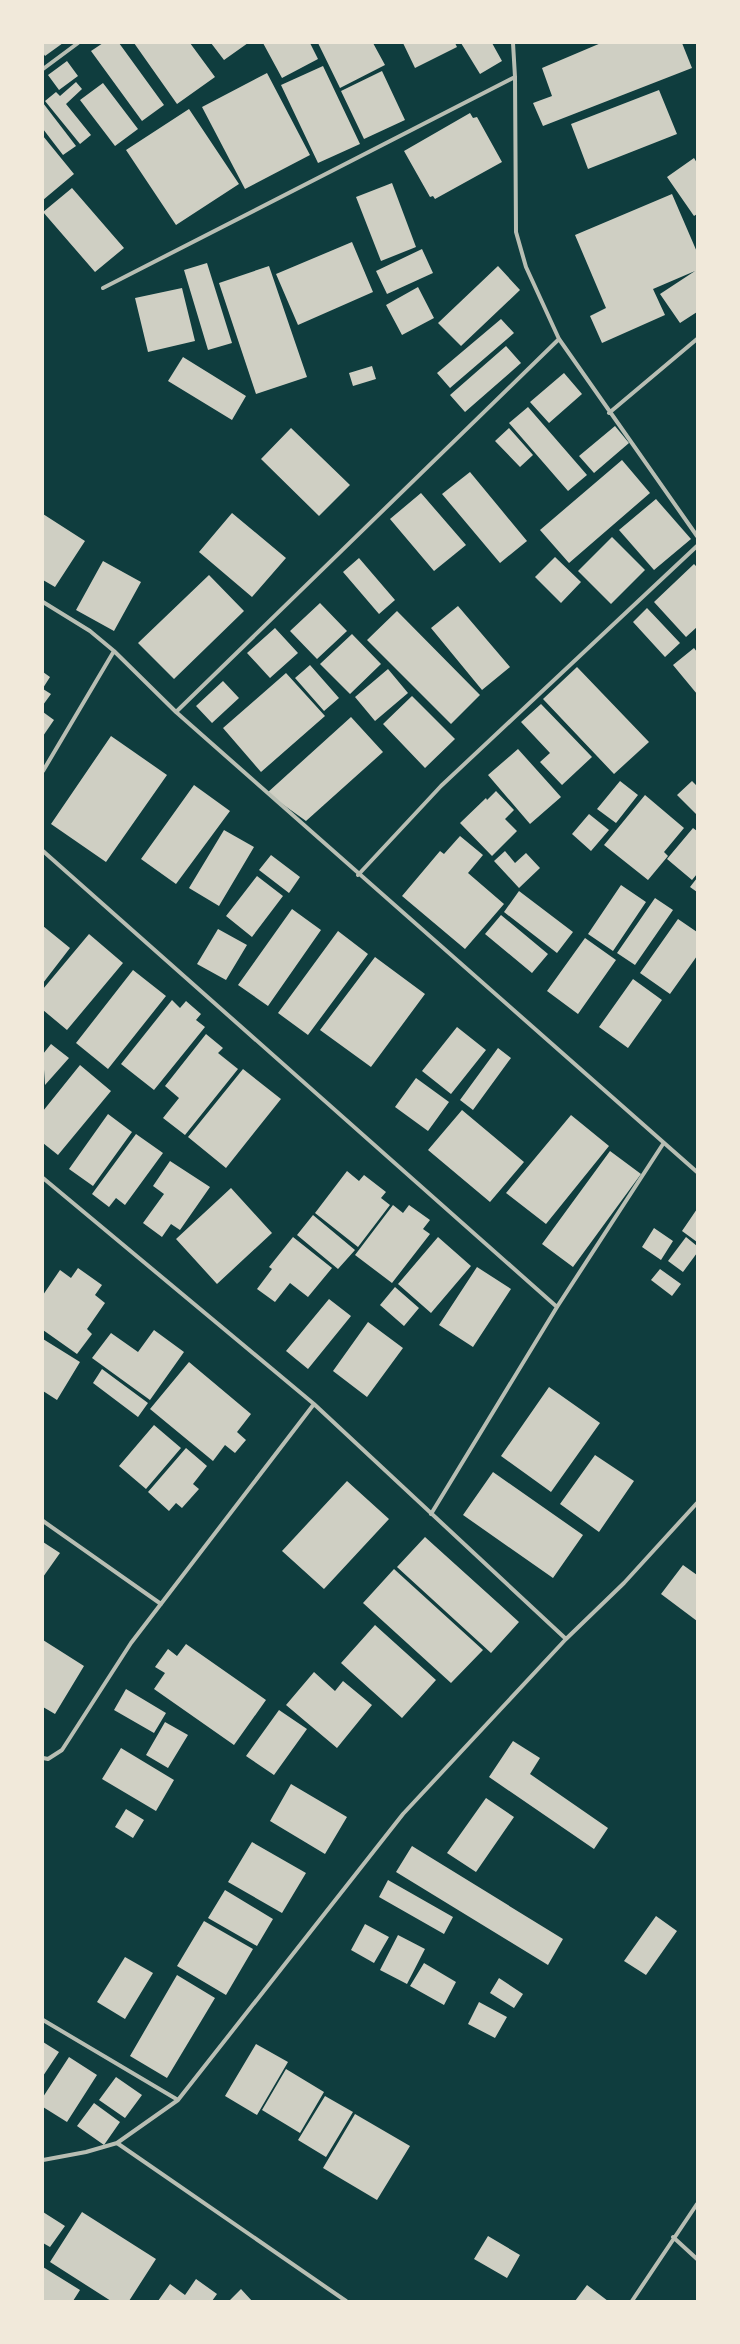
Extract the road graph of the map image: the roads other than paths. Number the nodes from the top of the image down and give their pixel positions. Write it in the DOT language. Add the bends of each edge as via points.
graph roads {
  1 [pos="78,43"];
  2 [pos="513,43"];
  3 [pos="43,69"];
  4 [pos="515,77"];
  5 [pos="103,288"];
  6 [pos="559,339"];
  7 [pos="697,339"];
  8 [pos="609,413"];
  9 [pos="697,536"];
  10 [pos="697,546"];
  11 [pos="43,602"];
  12 [pos="114,651"];
  13 [pos="176,712"];
  14 [pos="43,770"];
  15 [pos="43,851"];
  16 [pos="358,875"];
  17 [pos="663,1144"];
  18 [pos="697,1172"];
  19 [pos="43,1178"];
  20 [pos="557,1307"];
  21 [pos="314,1404"];
  22 [pos="697,1503"];
  23 [pos="431,1514"];
  24 [pos="43,1521"];
  25 [pos="161,1604"];
  26 [pos="566,1639"];
  27 [pos="43,1758"];
  28 [pos="43,2020"];
  29 [pos="178,2100"];
  30 [pos="117,2143"];
  31 [pos="43,2160"];
  32 [pos="697,2204"];
  33 [pos="673,2237"];
  34 [pos="697,2259"];
  35 [pos="346,2301"];
  36 [pos="632,2301"];
  1 -- 3 [label="street"];
  2 -- 4 [label="street"];
  4 -- 5 [label="street"];
  4 -- 6 [label="street" via="516,232 526,267"];
  6 -- 8 [label="street"];
  6 -- 13 [label="street"];
  7 -- 8 [label="street"];
  8 -- 9 [label="street"];
  10 -- 16 [label="street" via="441,786"];
  11 -- 12 [label="street" via="90,631"];
  12 -- 13 [label="street"];
  12 -- 14 [label="street"];
  13 -- 16 [label="street"];
  15 -- 20 [label="street"];
  16 -- 17 [label="street"];
  17 -- 18 [label="street"];
  17 -- 20 [label="street"];
  19 -- 21 [label="street"];
  20 -- 23 [label="street"];
  21 -- 23 [label="street"];
  21 -- 25 [label="street"];
  22 -- 26 [label="street" via="624,1583"];
  23 -- 26 [label="street"];
  24 -- 25 [label="street"];
  25 -- 27 [label="street" via="131,1643 62,1750 48,1759"];
  26 -- 29 [label="street" via="403,1814"];
  28 -- 29 [label="street"];
  29 -- 30 [label="street"];
  30 -- 31 [label="street"];
  30 -- 35 [label="street"];
  32 -- 33 [label="street"];
  33 -- 34 [label="street"];
  33 -- 36 [label="street"];
}
